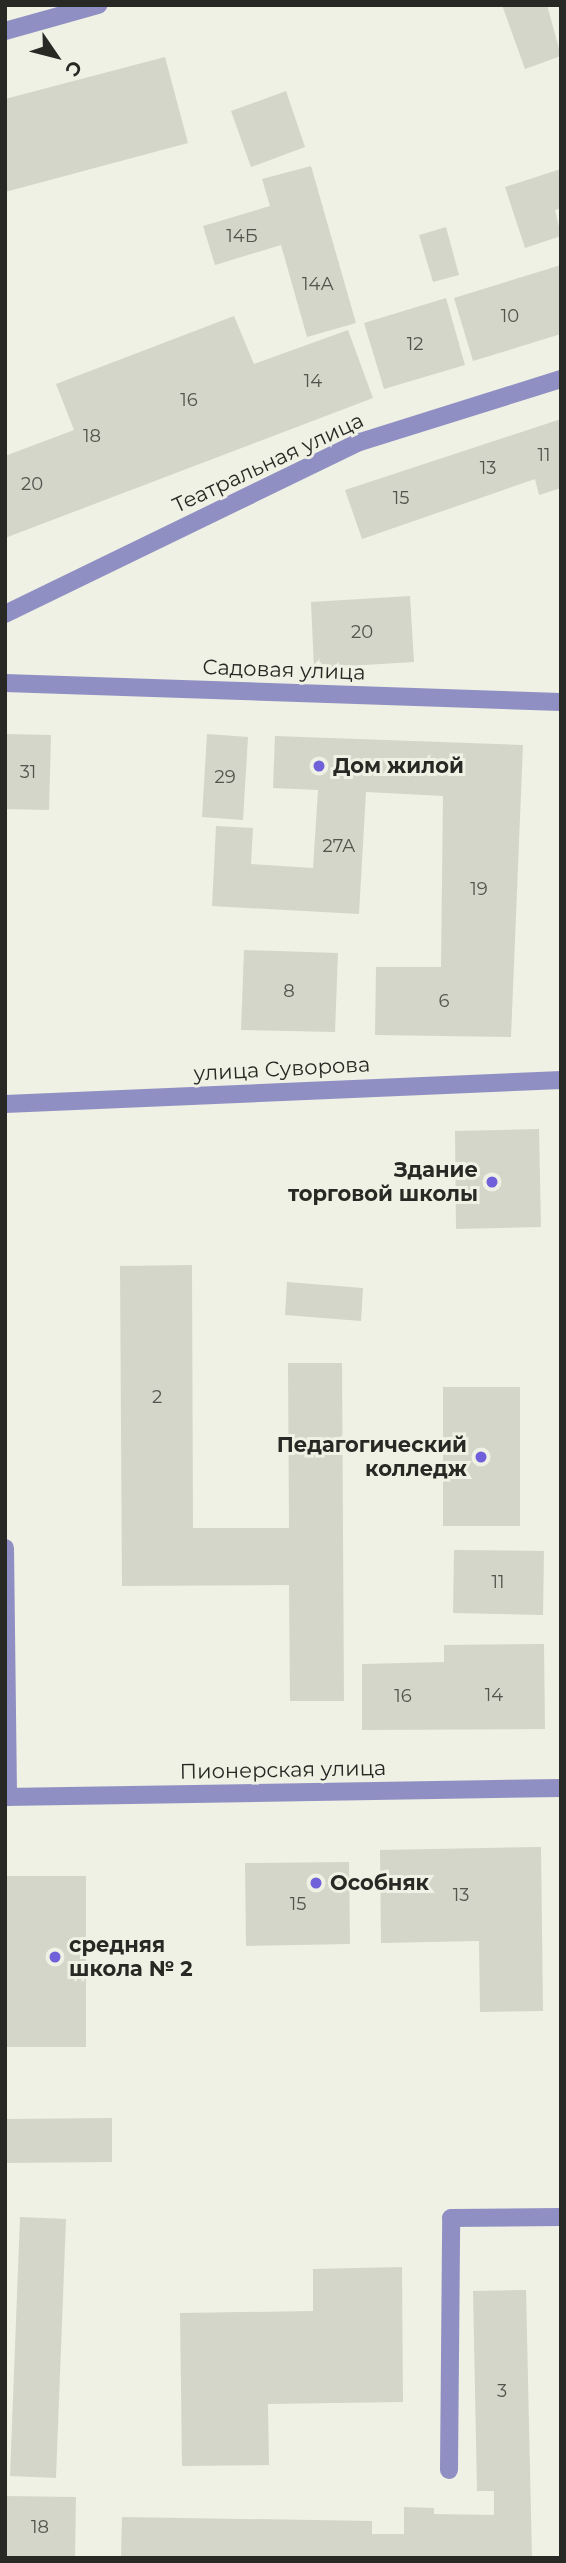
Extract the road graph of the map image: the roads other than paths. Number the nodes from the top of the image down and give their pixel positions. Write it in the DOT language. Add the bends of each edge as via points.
graph roads {
  1 [pos="98,5"];
  2 [pos="5,31"];
  3 [pos="561,379"];
  4 [pos="5,614"];
  5 [pos="5,682"];
  6 [pos="561,702"];
  7 [pos="561,1080"];
  8 [pos="5,1104"];
  9 [pos="5,1548"];
  10 [pos="561,1788"];
  11 [pos="7,1797"];
  12 [pos="561,2217"];
  13 [pos="449,2470"];
  1 -- 2 [label="street"];
  3 -- 4 [label="street, Театральная улица" via="360,442"];
  5 -- 6 [label="street, Садовая улица"];
  7 -- 8 [label="street, улица Суворова"];
  9 -- 11 [label="street"];
  10 -- 11 [label="street, Пионерская улица"];
  12 -- 13 [label="street" via="451,2218"];
}
